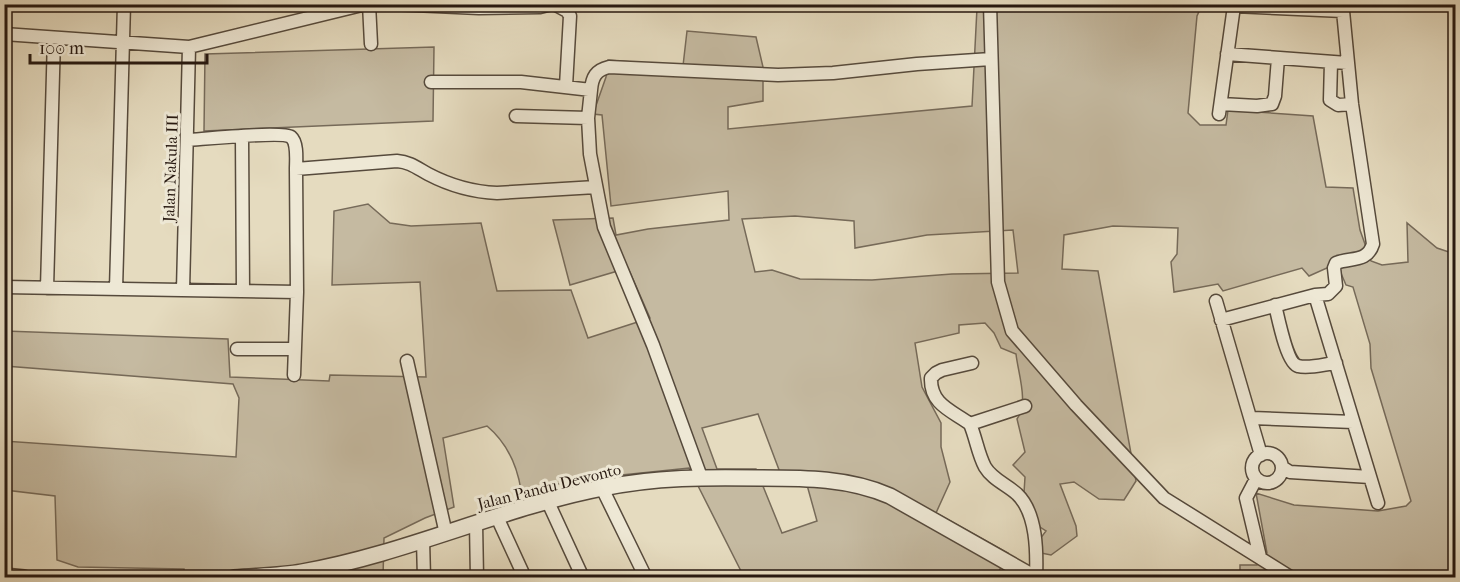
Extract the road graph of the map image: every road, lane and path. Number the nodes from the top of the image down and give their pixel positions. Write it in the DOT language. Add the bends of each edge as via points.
graph roads {
  1 [pos="124,4"];
  2 [pos="368,4"];
  3 [pos="391,4"];
  4 [pos="553,4"];
  5 [pos="990,4"];
  6 [pos="1229,5"];
  7 [pos="479,6"];
  8 [pos="1343,8"];
  9 [pos="4,34"];
  10 [pos="54,38"];
  11 [pos="122,43"];
  12 [pos="371,44"];
  13 [pos="189,47"];
  14 [pos="1227,54"];
  15 [pos="1278,58"];
  16 [pos="991,59"];
  17 [pos="1331,62"];
  18 [pos="1347,63"];
  19 [pos="431,82"];
  20 [pos="566,87"];
  21 [pos="591,90"];
  22 [pos="1352,104"];
  23 [pos="516,116"];
  24 [pos="588,118"];
  25 [pos="242,137"];
  26 [pos="188,140"];
  27 [pos="296,169"];
  28 [pos="596,187"];
  29 [pos="4,287"];
  30 [pos="47,288"];
  31 [pos="116,289"];
  32 [pos="183,290"];
  33 [pos="243,291"];
  34 [pos="297,292"];
  35 [pos="1315,295"];
  36 [pos="1216,301"];
  37 [pos="1275,305"];
  38 [pos="1221,320"];
  39 [pos="237,349"];
  40 [pos="295,349"];
  41 [pos="407,361"];
  42 [pos="972,363"];
  43 [pos="1336,363"];
  44 [pos="294,375"];
  45 [pos="1025,406"];
  46 [pos="1251,418"];
  47 [pos="1353,422"];
  48 [pos="970,424"];
  49 [pos="1261,455"];
  50 [pos="1282,466"];
  51 [pos="701,477"];
  52 [pos="1370,477"];
  53 [pos="1256,479"];
  54 [pos="602,488"];
  55 [pos="548,502"];
  56 [pos="1378,504"];
  57 [pos="497,517"];
  58 [pos="476,523"];
  59 [pos="446,534"];
  60 [pos="423,540"];
  61 [pos="1260,557"];
  62 [pos="4,576"];
  63 [pos="24,578"];
  64 [pos="234,578"];
  65 [pos="424,578"];
  66 [pos="477,578"];
  67 [pos="525,578"];
  68 [pos="583,578"];
  69 [pos="646,578"];
  70 [pos="1035,578"];
  71 [pos="1292,578"];
  1 -- 11 [label="street"];
  2 -- 12 [label="street"];
  2 -- 13 [label="street"];
  3 -- 7 [label="street"];
  4 -- 7 [label="street"];
  4 -- 20 [label="street" via="570,16"];
  5 -- 16 [label="street"];
  6 -- 8 [label="street"];
  6 -- 14 [label="street"];
  8 -- 18 [label="street"];
  9 -- 10 [label="street"];
  10 -- 11 [label="street"];
  10 -- 30 [label="street"];
  11 -- 13 [label="street"];
  11 -- 31 [label="street"];
  13 -- 26 [label="street, Jalan Nakula III"];
  14 -- 15 [label="street"];
  14 -- 15 [label="street" via="1220,109 1272,104"];
  15 -- 17 [label="street"];
  16 -- 21 [label="street" via="778,75 609,67 597,71"];
  16 -- 61 [label="street" via="998,282 1012,331 1164,498"];
  17 -- 18 [label="street"];
  17 -- 22 [label="street" via="1330,100 1338,105"];
  18 -- 22 [label="street"];
  19 -- 20 [label="street" via="521,82"];
  20 -- 21 [label="street"];
  21 -- 24 [label="street"];
  22 -- 35 [label="street" via="1372,244 1364,257 1336,263 1334,290"];
  23 -- 24 [label="street"];
  24 -- 28 [label="street"];
  25 -- 26 [label="street"];
  25 -- 27 [label="street" via="292,138"];
  25 -- 33 [label="street"];
  26 -- 32 [label="street, Jalan Nakula III"];
  27 -- 28 [label="street" via="397,160 452,184 483,192"];
  27 -- 34 [label="street"];
  28 -- 51 [label="street" via="604,227"];
  29 -- 30 [label="street"];
  30 -- 31 [label="street"];
  31 -- 32 [label="street"];
  32 -- 33 [label="street"];
  33 -- 34 [label="street"];
  34 -- 40 [label="street"];
  35 -- 37 [label="street"];
  35 -- 43 [label="street"];
  36 -- 38 [label="street"];
  37 -- 38 [label="street"];
  37 -- 43 [label="street" via="1293,364"];
  38 -- 46 [label="street"];
  39 -- 40 [label="street"];
  40 -- 44 [label="street"];
  41 -- 59 [label="street"];
  42 -- 48 [label="street" via="942,370 933,375 931,382 938,401"];
  43 -- 47 [label="street"];
  45 -- 48 [label="street"];
  46 -- 47 [label="street"];
  46 -- 49 [label="street"];
  47 -- 52 [label="street"];
  48 -- 70 [label="street" via="986,468 1018,495 1030,519 1037,554"];
  49 -- 50 [label="street" via="1270,453"];
  49 -- 53 [label="street" via="1253,461"];
  50 -- 52 [label="street" via="1290,472"];
  50 -- 53 [label="street" via="1281,476 1274,482 1264,484"];
  51 -- 54 [label="street, Jalan Pandu Dewonto"];
  51 -- 70 [label="street, Jalan Pandu Dewonto" via="823,479 875,489"];
  52 -- 56 [label="street"];
  53 -- 61 [label="street" via="1246,498"];
  54 -- 55 [label="street, Jalan Pandu Dewonto"];
  54 -- 69 [label="street"];
  55 -- 57 [label="street, Jalan Pandu Dewonto"];
  55 -- 68 [label="street"];
  57 -- 58 [label="street, Jalan Pandu Dewonto"];
  57 -- 67 [label="street"];
  58 -- 59 [label="street, Jalan Pandu Dewonto"];
  58 -- 66 [label="street"];
  59 -- 60 [label="street, Jalan Pandu Dewonto"];
  60 -- 64 [label="street, Jalan Pandu Dewonto" via="300,572"];
  60 -- 65 [label="street"];
  61 -- 71 [label="street"];
  62 -- 63 [label="street"];
}
